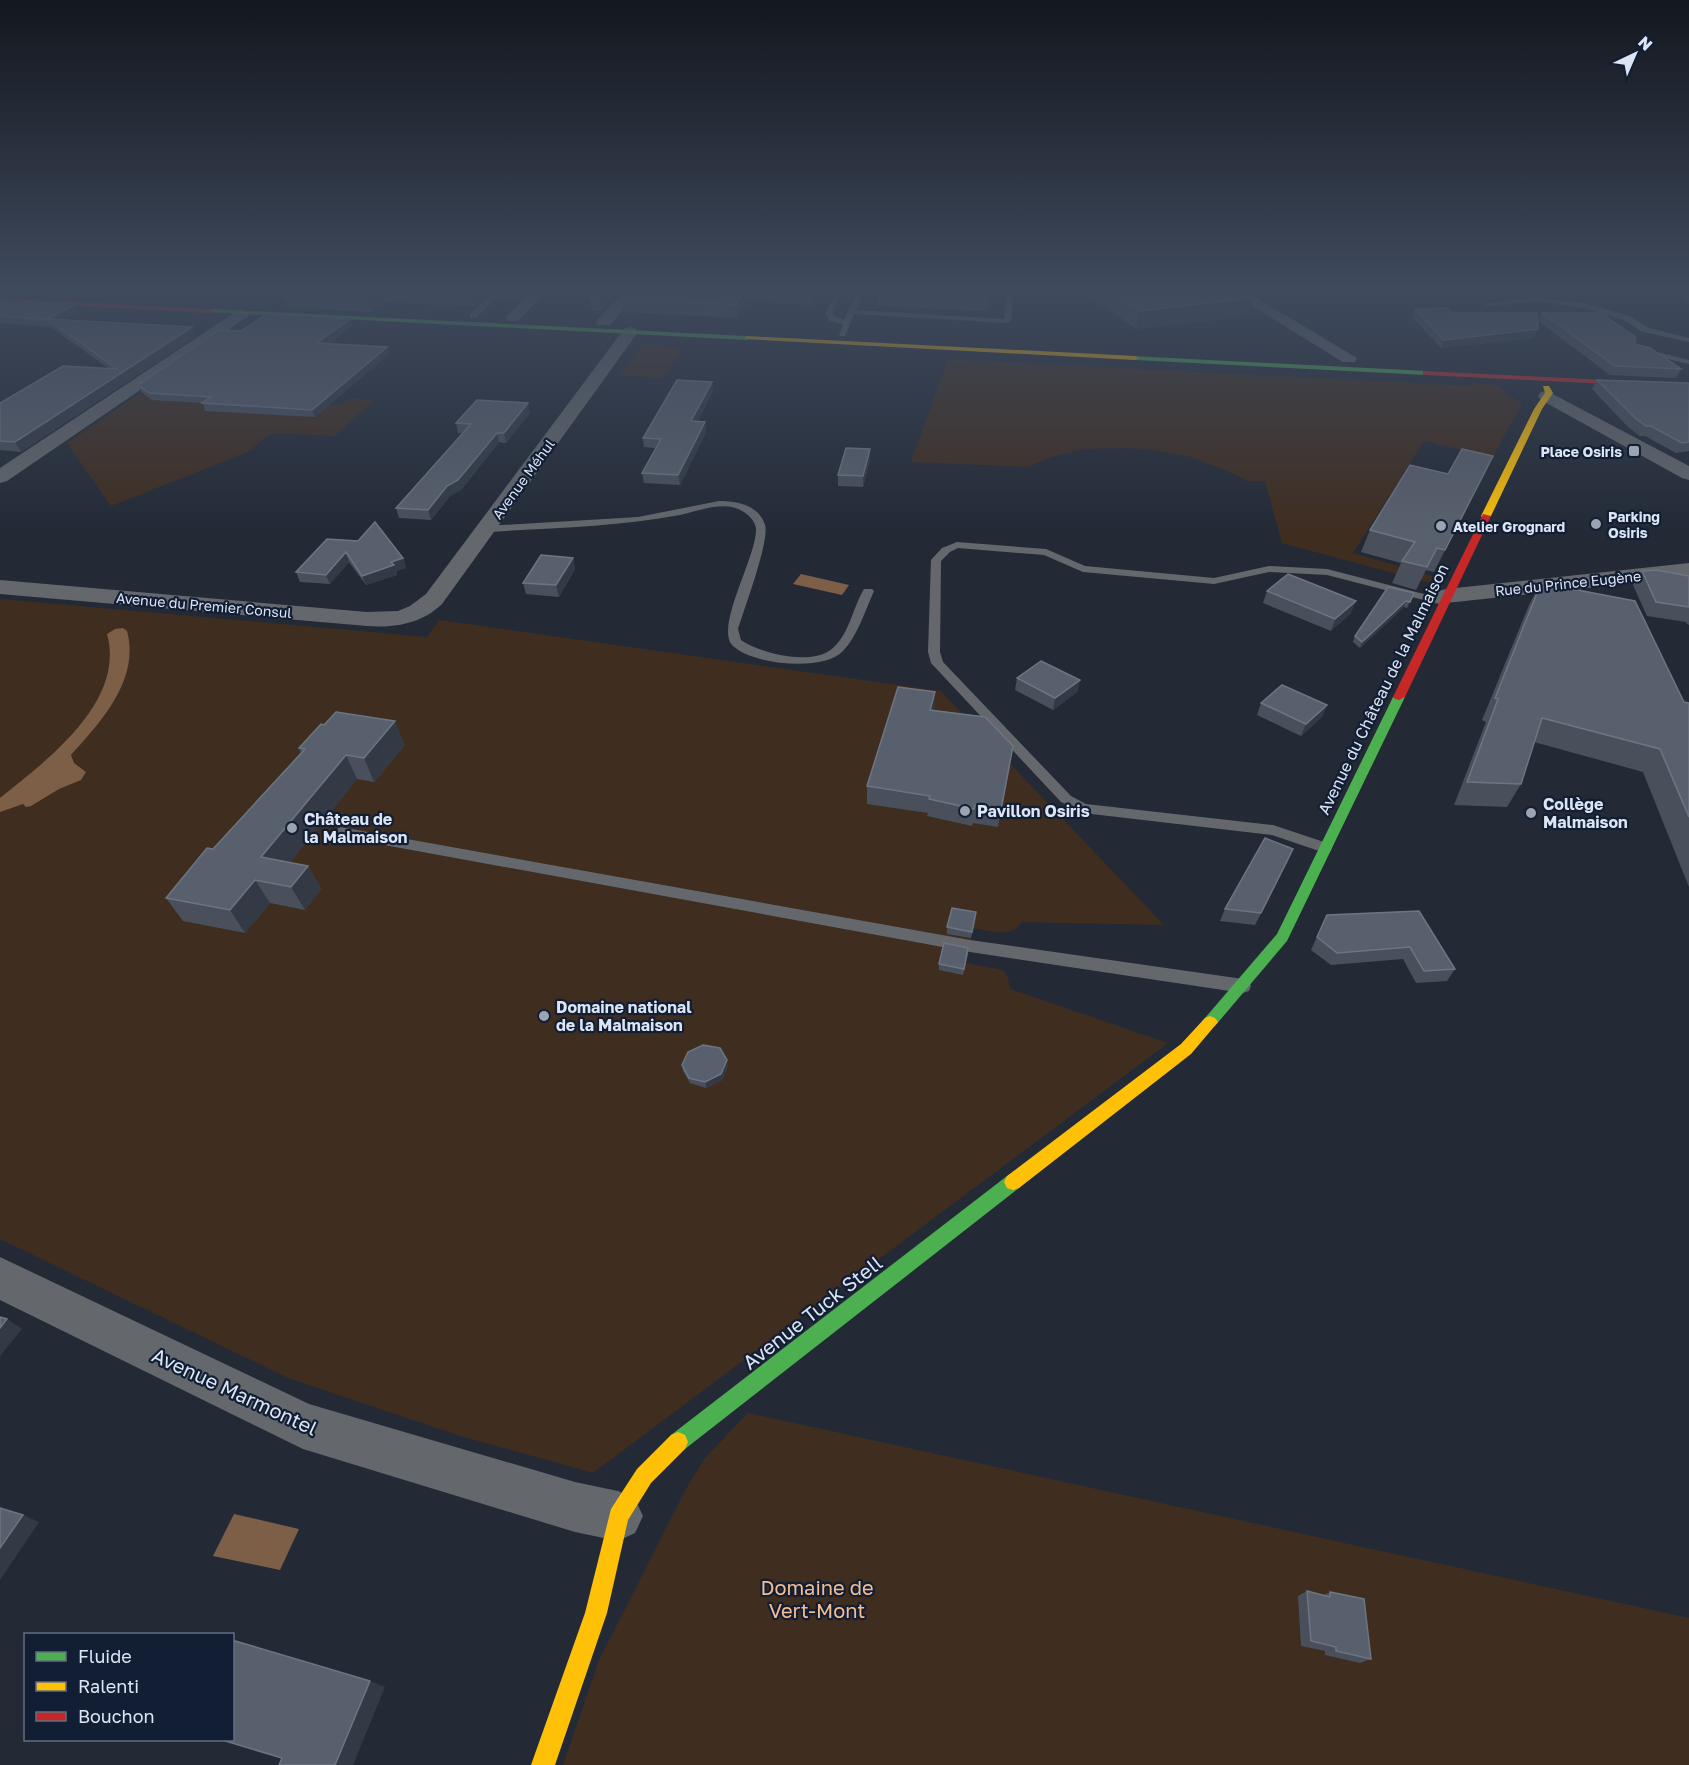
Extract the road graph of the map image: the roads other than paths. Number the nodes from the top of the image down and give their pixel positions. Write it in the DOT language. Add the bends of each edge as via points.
graph roads {
  1 [pos="158,370"];
  2 [pos="602,370"];
  3 [pos="1373,370"];
  4 [pos="1430,370"];
  5 [pos="1689,376"];
  6 [pos="1533,386"];
  7 [pos="1689,386"];
  8 [pos="1689,474"];
  9 [pos="0,477"];
  10 [pos="486,529"];
  11 [pos="1689,570"];
  12 [pos="0,587"];
  13 [pos="868,591"];
  14 [pos="1445,599"];
  15 [pos="409,618"];
  16 [pos="340,832"];
  17 [pos="1325,848"];
  18 [pos="1243,986"];
  19 [pos="0,1278"];
  20 [pos="618,1516"];
  21 [pos="543,1765"];
  1 -- 9 [label="street"];
  2 -- 10 [label="street, Avenue Méhul"];
  3 -- 6 [label="main road"];
  4 -- 6 [label="main road"];
  5 -- 6 [label="main road" via="1641,374"];
  6 -- 7 [label="main road"];
  6 -- 8 [label="street"];
  6 -- 14 [label="main road, Avenue du Château de la Malmaison"];
  10 -- 13 [label="lane" via="638,520 719,504 745,508 761,527 732,629 736,642 754,653 792,660 836,652"];
  10 -- 15 [label="street, Avenue Méhul" via="434,600"];
  11 -- 14 [label="street, Rue du Prince Eugène"];
  12 -- 15 [label="street, Avenue du Premier Consul" via="367,620"];
  14 -- 17 [label="main road, Avenue du Château de la Malmaison"];
  14 -- 17 [label="lane" via="1327,572 1269,569 1203,580 1102,572 1046,552 957,545 936,560 937,663 1066,799 1083,808 1273,830"];
  16 -- 18 [label="lane" via="970,946"];
  17 -- 18 [label="main road, Avenue du Château de la Malmaison" via="1282,937"];
  18 -- 20 [label="main road, Avenue Tuck Stell" via="1186,1049 679,1442 644,1476"];
  19 -- 20 [label="street, Avenue Marmontel" via="303,1426 575,1508"];
  20 -- 21 [label="main road, Avenue Tuck Stell" via="596,1613"];
}
